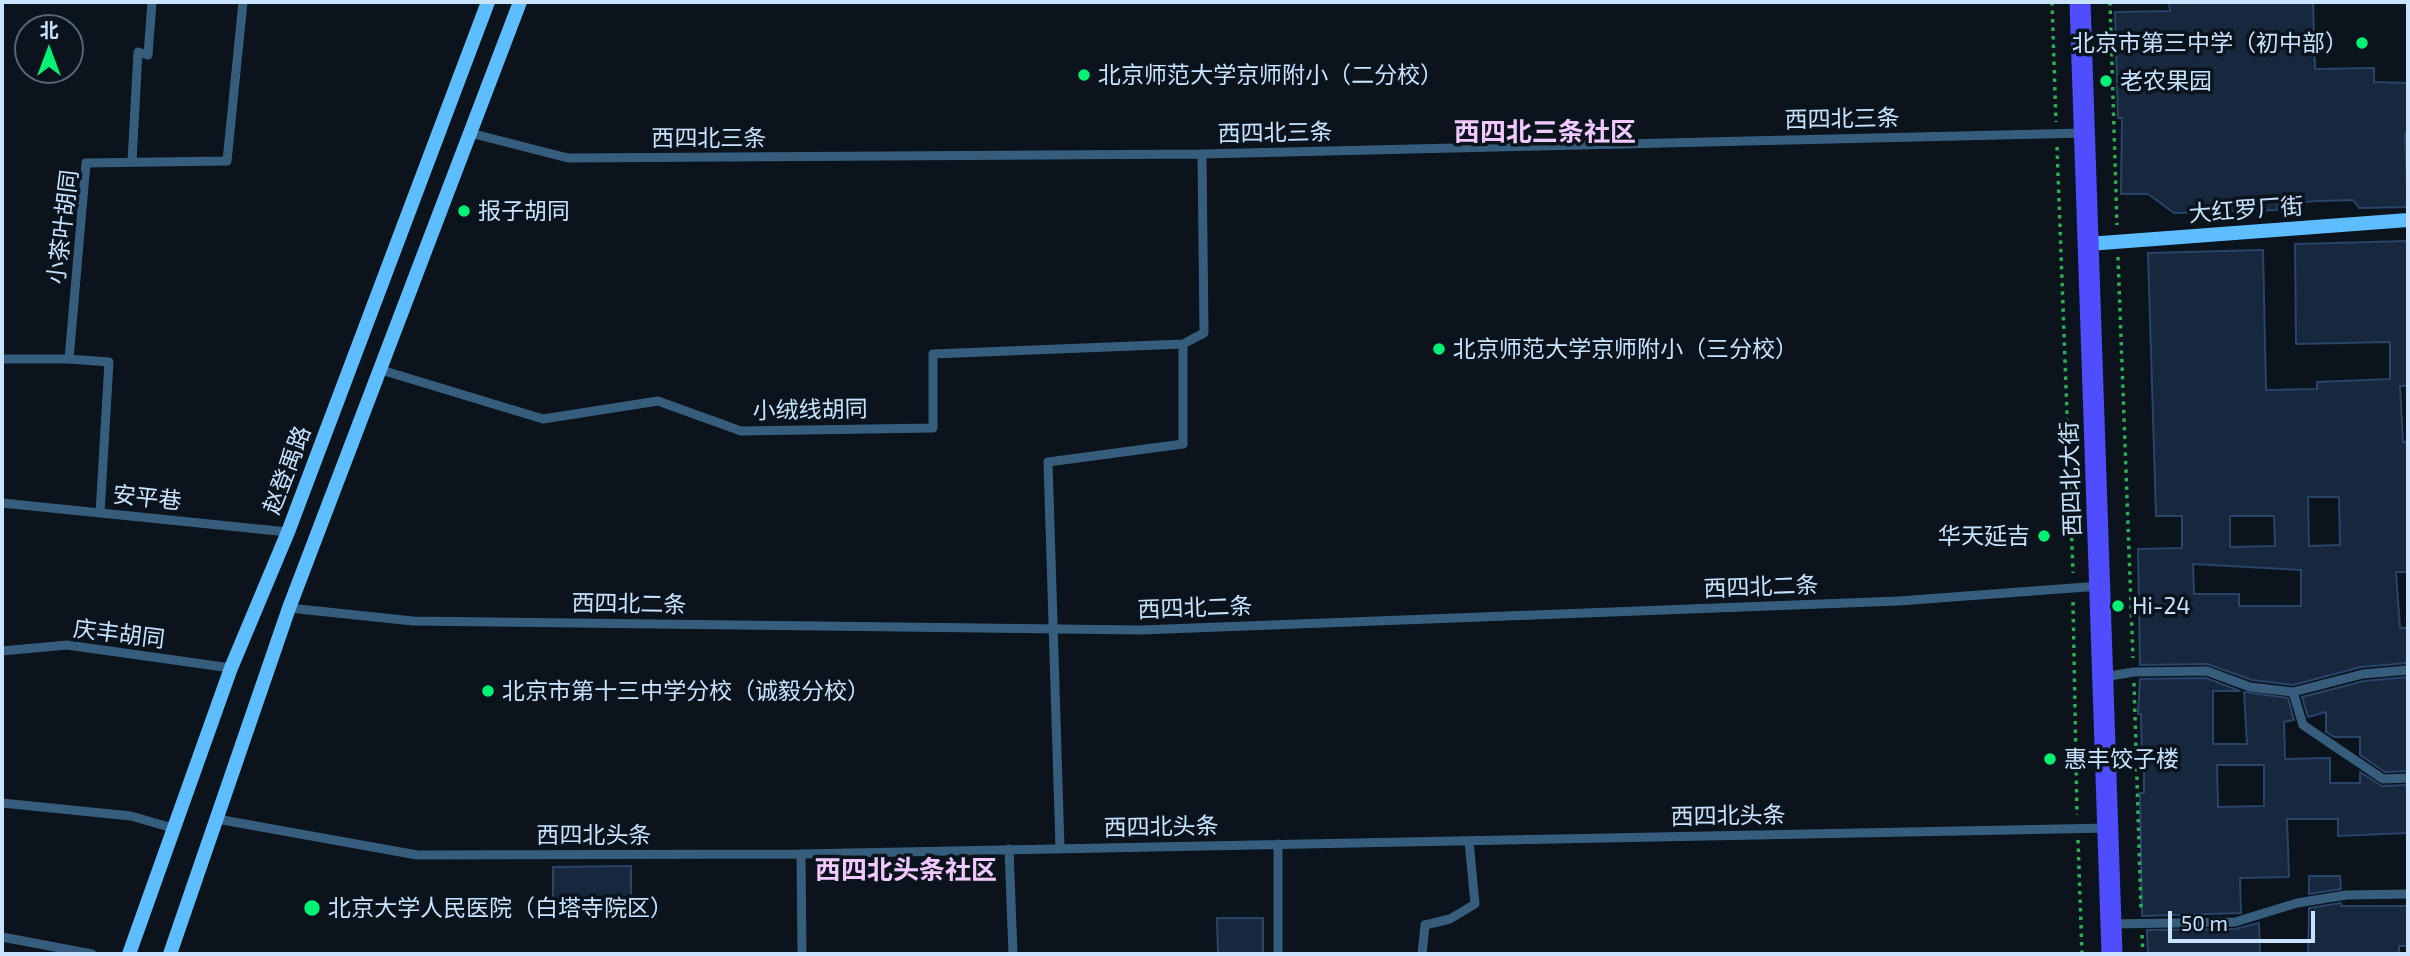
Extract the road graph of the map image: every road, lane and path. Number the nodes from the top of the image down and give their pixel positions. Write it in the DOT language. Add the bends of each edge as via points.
graph roads {
  1 [pos="152,2"];
  2 [pos="243,2"];
  3 [pos="488,2"];
  4 [pos="520,2"];
  5 [pos="2052,2"];
  6 [pos="2080,2"];
  7 [pos="2110,2"];
  8 [pos="470,133"];
  9 [pos="2057,133"];
  10 [pos="2084,133"];
  11 [pos="1202,154"];
  12 [pos="132,161"];
  13 [pos="2408,220"];
  14 [pos="2118,242"];
  15 [pos="2088,244"];
  16 [pos="1183,344"];
  17 [pos="2,359"];
  18 [pos="69,359"];
  19 [pos="378,369"];
  20 [pos="2,503"];
  21 [pos="100,513"];
  22 [pos="288,532"];
  23 [pos="2102,586"];
  24 [pos="2073,587"];
  25 [pos="289,608"];
  26 [pos="1052,628"];
  27 [pos="2,651"];
  28 [pos="231,667"];
  29 [pos="2408,670"];
  30 [pos="2134,673"];
  31 [pos="2104,677"];
  32 [pos="2293,692"];
  33 [pos="2408,778"];
  34 [pos="2,803"];
  35 [pos="217,819"];
  36 [pos="2109,828"];
  37 [pos="176,829"];
  38 [pos="2077,829"];
  39 [pos="1469,841"];
  40 [pos="1278,844"];
  41 [pos="1060,848"];
  42 [pos="1009,849"];
  43 [pos="801,854"];
  44 [pos="2408,894"];
  45 [pos="2111,924"];
  46 [pos="2142,924"];
  47 [pos="2,937"];
  48 [pos="92,954"];
  49 [pos="129,954"];
  50 [pos="170,954"];
  51 [pos="802,954"];
  52 [pos="1013,954"];
  53 [pos="1278,954"];
  54 [pos="1422,954"];
  55 [pos="2082,954"];
  56 [pos="2112,954"];
  57 [pos="2143,954"];
  1 -- 12 [label="lane" via="148,55 138,52"];
  2 -- 12 [label="lane, 小茶叶胡同" via="227,161"];
  3 -- 22 [label="main road, 赵登禹路"];
  4 -- 8 [label="main road"];
  5 -- 9 [label="path"];
  6 -- 10 [label="main road, 西四北大街"];
  7 -- 14 [label="path"];
  8 -- 11 [label="lane, 西四北三条" via="568,158"];
  8 -- 19 [label="main road"];
  9 -- 10 [label="lane, 西四北三条"];
  9 -- 11 [label="lane, 西四北三条"];
  9 -- 24 [label="path"];
  10 -- 15 [label="main road, 西四北大街"];
  11 -- 16 [label="lane" via="1204,333"];
  12 -- 18 [label="lane, 小茶叶胡同" via="86,163"];
  13 -- 14 [label="main road, 大红罗厂街"];
  14 -- 15 [label="main road, 大红罗厂街"];
  14 -- 30 [label="path"];
  15 -- 23 [label="main road, 西四北大街"];
  16 -- 19 [label="lane, 小绒线胡同" via="933,354 933,428 741,431 658,401 543,419"];
  16 -- 26 [label="lane" via="1183,444 1048,462"];
  17 -- 18 [label="lane"];
  18 -- 21 [label="lane" via="108,362"];
  19 -- 25 [label="main road"];
  20 -- 21 [label="lane, 安平巷"];
  21 -- 22 [label="lane, 安平巷"];
  22 -- 28 [label="main road, 赵登禹路"];
  23 -- 24 [label="lane, 西四北二条"];
  23 -- 31 [label="main road, 西四北大街"];
  24 -- 26 [label="lane, 西四北二条" via="1899,601 1141,629"];
  24 -- 38 [label="path"];
  25 -- 26 [label="lane, 西四北二条" via="413,621"];
  25 -- 35 [label="main road"];
  26 -- 41 [label="lane"];
  27 -- 28 [label="lane, 庆丰胡同" via="68,645"];
  28 -- 37 [label="main road, 赵登禹路"];
  29 -- 32 [label="lane" via="2363,674"];
  30 -- 31 [label="lane"];
  30 -- 32 [label="lane" via="2207,671 2250,687"];
  30 -- 46 [label="path"];
  31 -- 36 [label="main road, 西四北大街"];
  32 -- 33 [label="lane" via="2303,725 2383,779"];
  34 -- 37 [label="lane" via="131,816"];
  35 -- 43 [label="lane, 西四北头条" via="417,855"];
  35 -- 50 [label="main road"];
  36 -- 38 [label="lane, 西四北头条"];
  36 -- 45 [label="main road, 西四北大街"];
  37 -- 49 [label="main road, 赵登禹路"];
  38 -- 39 [label="lane, 西四北头条"];
  38 -- 55 [label="path"];
  39 -- 40 [label="lane, 西四北头条"];
  39 -- 54 [label="lane" via="1475,904 1450,919 1425,925"];
  40 -- 41 [label="lane, 西四北头条"];
  40 -- 53 [label="lane"];
  41 -- 42 [label="lane, 西四北头条"];
  42 -- 43 [label="lane, 西四北头条"];
  42 -- 52 [label="lane"];
  43 -- 51 [label="lane"];
  44 -- 46 [label="lane" via="2346,895 2297,903 2235,922"];
  45 -- 46 [label="lane"];
  45 -- 56 [label="main road, 西四北大街"];
  46 -- 57 [label="path"];
  47 -- 48 [label="lane"];
}
